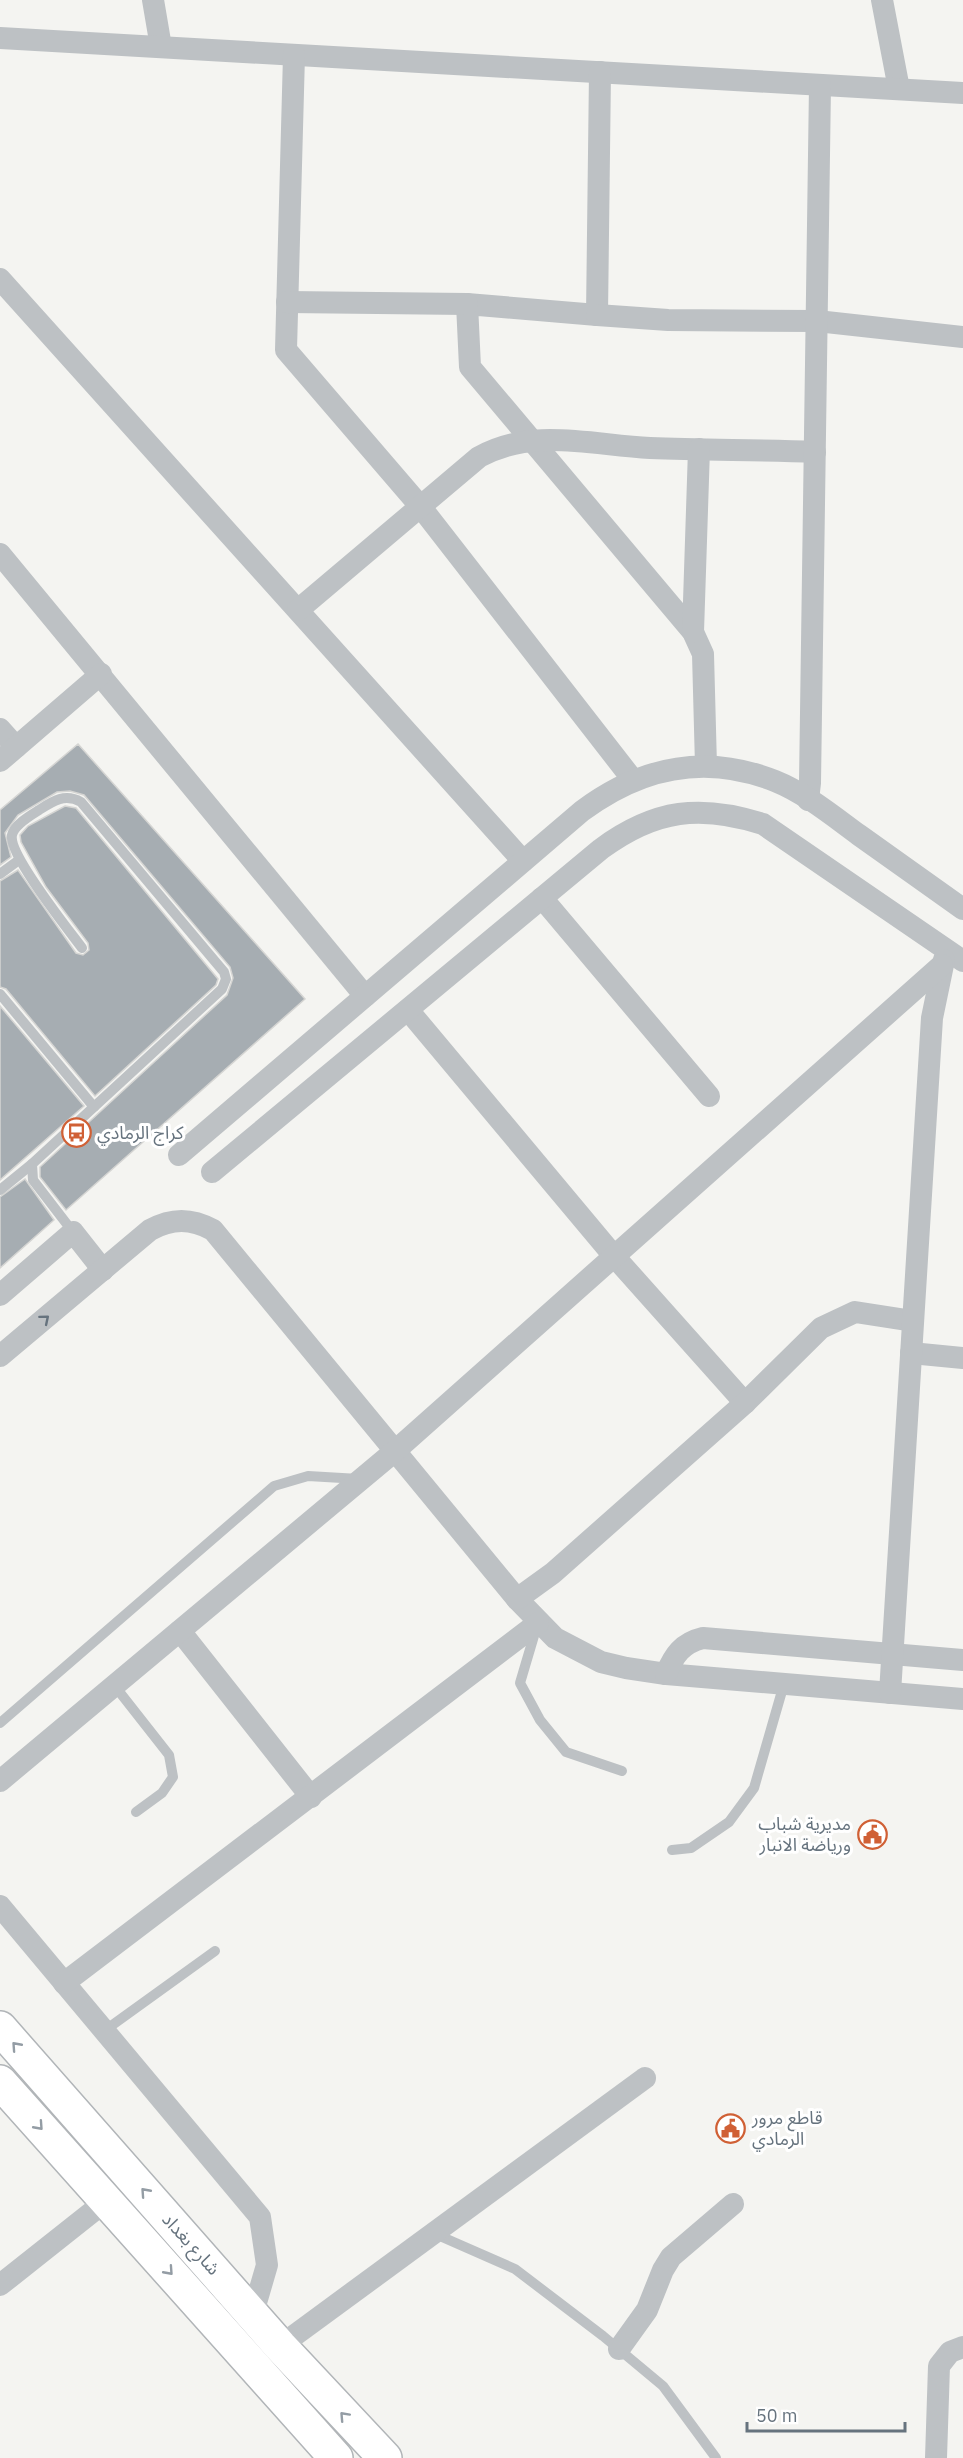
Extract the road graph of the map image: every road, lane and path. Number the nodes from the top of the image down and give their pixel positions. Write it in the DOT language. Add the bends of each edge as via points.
graph roads {
  1 [pos="153,0"];
  2 [pos="882,0"];
  3 [pos="0,38"];
  4 [pos="161,47"];
  5 [pos="294,55"];
  6 [pos="600,72"];
  7 [pos="820,85"];
  8 [pos="898,89"];
  9 [pos="963,93"];
  10 [pos="0,279"];
  11 [pos="287,302"];
  12 [pos="466,304"];
  13 [pos="597,315"];
  14 [pos="817,321"];
  15 [pos="963,337"];
  16 [pos="531,441"];
  17 [pos="699,449"];
  18 [pos="815,452"];
  19 [pos="420,506"];
  20 [pos="0,554"];
  21 [pos="298,610"];
  22 [pos="693,632"];
  23 [pos="101,674"];
  24 [pos="0,729"];
  25 [pos="8,754"];
  26 [pos="706,766"];
  27 [pos="633,780"];
  28 [pos="808,800"];
  29 [pos="19,860"];
  30 [pos="523,861"];
  31 [pos="0,874"];
  32 [pos="542,898"];
  33 [pos="963,909"];
  34 [pos="82,948"];
  35 [pos="951,959"];
  36 [pos="0,994"];
  37 [pos="364,996"];
  38 [pos="408,1010"];
  39 [pos="709,1096"];
  40 [pos="94,1107"];
  41 [pos="179,1155"];
  42 [pos="32,1164"];
  43 [pos="212,1172"];
  44 [pos="0,1190"];
  45 [pos="73,1232"];
  46 [pos="613,1255"];
  47 [pos="103,1270"];
  48 [pos="0,1295"];
  49 [pos="913,1321"];
  50 [pos="911,1353"];
  51 [pos="0,1356"];
  52 [pos="963,1358"];
  53 [pos="745,1403"];
  54 [pos="395,1451"];
  55 [pos="362,1479"];
  56 [pos="517,1599"];
  57 [pos="538,1623"];
  58 [pos="180,1631"];
  59 [pos="892,1654"];
  60 [pos="963,1660"];
  61 [pos="666,1674"];
  62 [pos="784,1684"];
  63 [pos="114,1685"];
  64 [pos="890,1693"];
  65 [pos="963,1699"];
  66 [pos="0,1723"];
  67 [pos="622,1771"];
  68 [pos="0,1781"];
  69 [pos="311,1797"];
  70 [pos="136,1812"];
  71 [pos="672,1850"];
  72 [pos="0,1906"];
  73 [pos="215,1951"];
  74 [pos="64,1983"];
  75 [pos="0,2028"];
  76 [pos="104,2031"];
  77 [pos="645,2078"];
  78 [pos="0,2082"];
  79 [pos="106,2201"];
  80 [pos="733,2204"];
  81 [pos="433,2233"];
  82 [pos="0,2285"];
  83 [pos="253,2313"];
  84 [pos="280,2346"];
  85 [pos="963,2347"];
  86 [pos="619,2349"];
  87 [pos="336,2458"];
  88 [pos="385,2458"];
  89 [pos="716,2458"];
  90 [pos="936,2458"];
  1 -- 4 [label="street"];
  2 -- 8 [label="street"];
  3 -- 4 [label="street"];
  4 -- 5 [label="street"];
  5 -- 6 [label="street"];
  5 -- 11 [label="street"];
  6 -- 7 [label="street"];
  6 -- 13 [label="street"];
  7 -- 8 [label="street"];
  7 -- 14 [label="street"];
  8 -- 9 [label="street"];
  10 -- 21 [label="street"];
  11 -- 12 [label="street"];
  11 -- 19 [label="street" via="286,350"];
  12 -- 13 [label="street"];
  12 -- 16 [label="street" via="470,367"];
  13 -- 14 [label="street" via="668,320"];
  14 -- 15 [label="street"];
  14 -- 18 [label="street"];
  16 -- 17 [label="street"];
  16 -- 19 [label="street" via="500,445 479,457"];
  16 -- 22 [label="street"];
  17 -- 18 [label="street"];
  17 -- 22 [label="street"];
  18 -- 28 [label="street"];
  19 -- 21 [label="street"];
  19 -- 27 [label="street"];
  20 -- 23 [label="street"];
  21 -- 30 [label="street"];
  22 -- 26 [label="street" via="704,654"];
  23 -- 25 [label="street"];
  23 -- 37 [label="street"];
  24 -- 25 [label="street"];
  26 -- 27 [label="street" via="669,769"];
  26 -- 28 [label="street" via="741,770 776,782"];
  27 -- 30 [label="street" via="606,793"];
  28 -- 33 [label="street"];
  29 -- 31 [label="lane"];
  29 -- 34 [label="lane"];
  29 -- 40 [label="lane" via="13,831 61,797 81,802 224,972 222,989"];
  30 -- 37 [label="street"];
  32 -- 35 [label="street" via="601,849 644,822 694,812 735,815 764,824"];
  32 -- 38 [label="street"];
  32 -- 39 [label="street"];
  35 -- 46 [label="street"];
  35 -- 49 [label="street" via="932,1018"];
  36 -- 40 [label="lane"];
  37 -- 41 [label="street"];
  38 -- 43 [label="street"];
  38 -- 46 [label="street"];
  40 -- 42 [label="lane"];
  42 -- 44 [label="lane"];
  42 -- 45 [label="lane" via="33,1180"];
  45 -- 47 [label="street"];
  45 -- 48 [label="street"];
  46 -- 53 [label="street"];
  46 -- 54 [label="street"];
  51 -- 47 [label="street, one-way"];
  47 -- 54 [label="street" via="160,1224 182,1220 213,1230"];
  49 -- 50 [label="street"];
  49 -- 53 [label="street" via="855,1311 821,1328"];
  50 -- 52 [label="street"];
  50 -- 59 [label="street"];
  53 -- 56 [label="street" via="553,1573"];
  54 -- 55 [label="street"];
  54 -- 56 [label="street"];
  55 -- 58 [label="street"];
  55 -- 66 [label="lane" via="309,1476 274,1486"];
  56 -- 57 [label="street"];
  57 -- 61 [label="street" via="555,1638 601,1662"];
  57 -- 67 [label="lane" via="520,1683 540,1720 566,1752"];
  57 -- 69 [label="street"];
  58 -- 63 [label="street"];
  58 -- 69 [label="street"];
  59 -- 60 [label="street"];
  59 -- 61 [label="street" via="702,1638 678,1651"];
  59 -- 64 [label="street"];
  61 -- 62 [label="street"];
  62 -- 64 [label="street"];
  62 -- 71 [label="lane" via="754,1788 729,1822 691,1848"];
  63 -- 68 [label="street"];
  63 -- 70 [label="lane" via="169,1755 173,1777 162,1793"];
  64 -- 65 [label="street"];
  69 -- 74 [label="street"];
  72 -- 74 [label="street"];
  73 -- 76 [label="lane"];
  74 -- 76 [label="street"];
  83 -- 75 [label="main road, شارع بغداد, one-way"];
  76 -- 83 [label="street" via="260,2217 267,2265"];
  77 -- 81 [label="street"];
  78 -- 79 [label="main road, شارع بغداد, one-way"];
  79 -- 82 [label="street"];
  79 -- 87 [label="main road, شارع بغداد, one-way"];
  80 -- 86 [label="street" via="671,2257 647,2310"];
  81 -- 84 [label="street"];
  81 -- 86 [label="lane" via="514,2269"];
  83 -- 84 [label="main road, شارع بغداد"];
  88 -- 84 [label="main road, شارع بغداد, one-way"];
  85 -- 90 [label="street" via="950,2352 939,2366"];
  86 -- 89 [label="lane" via="663,2386"];
}
